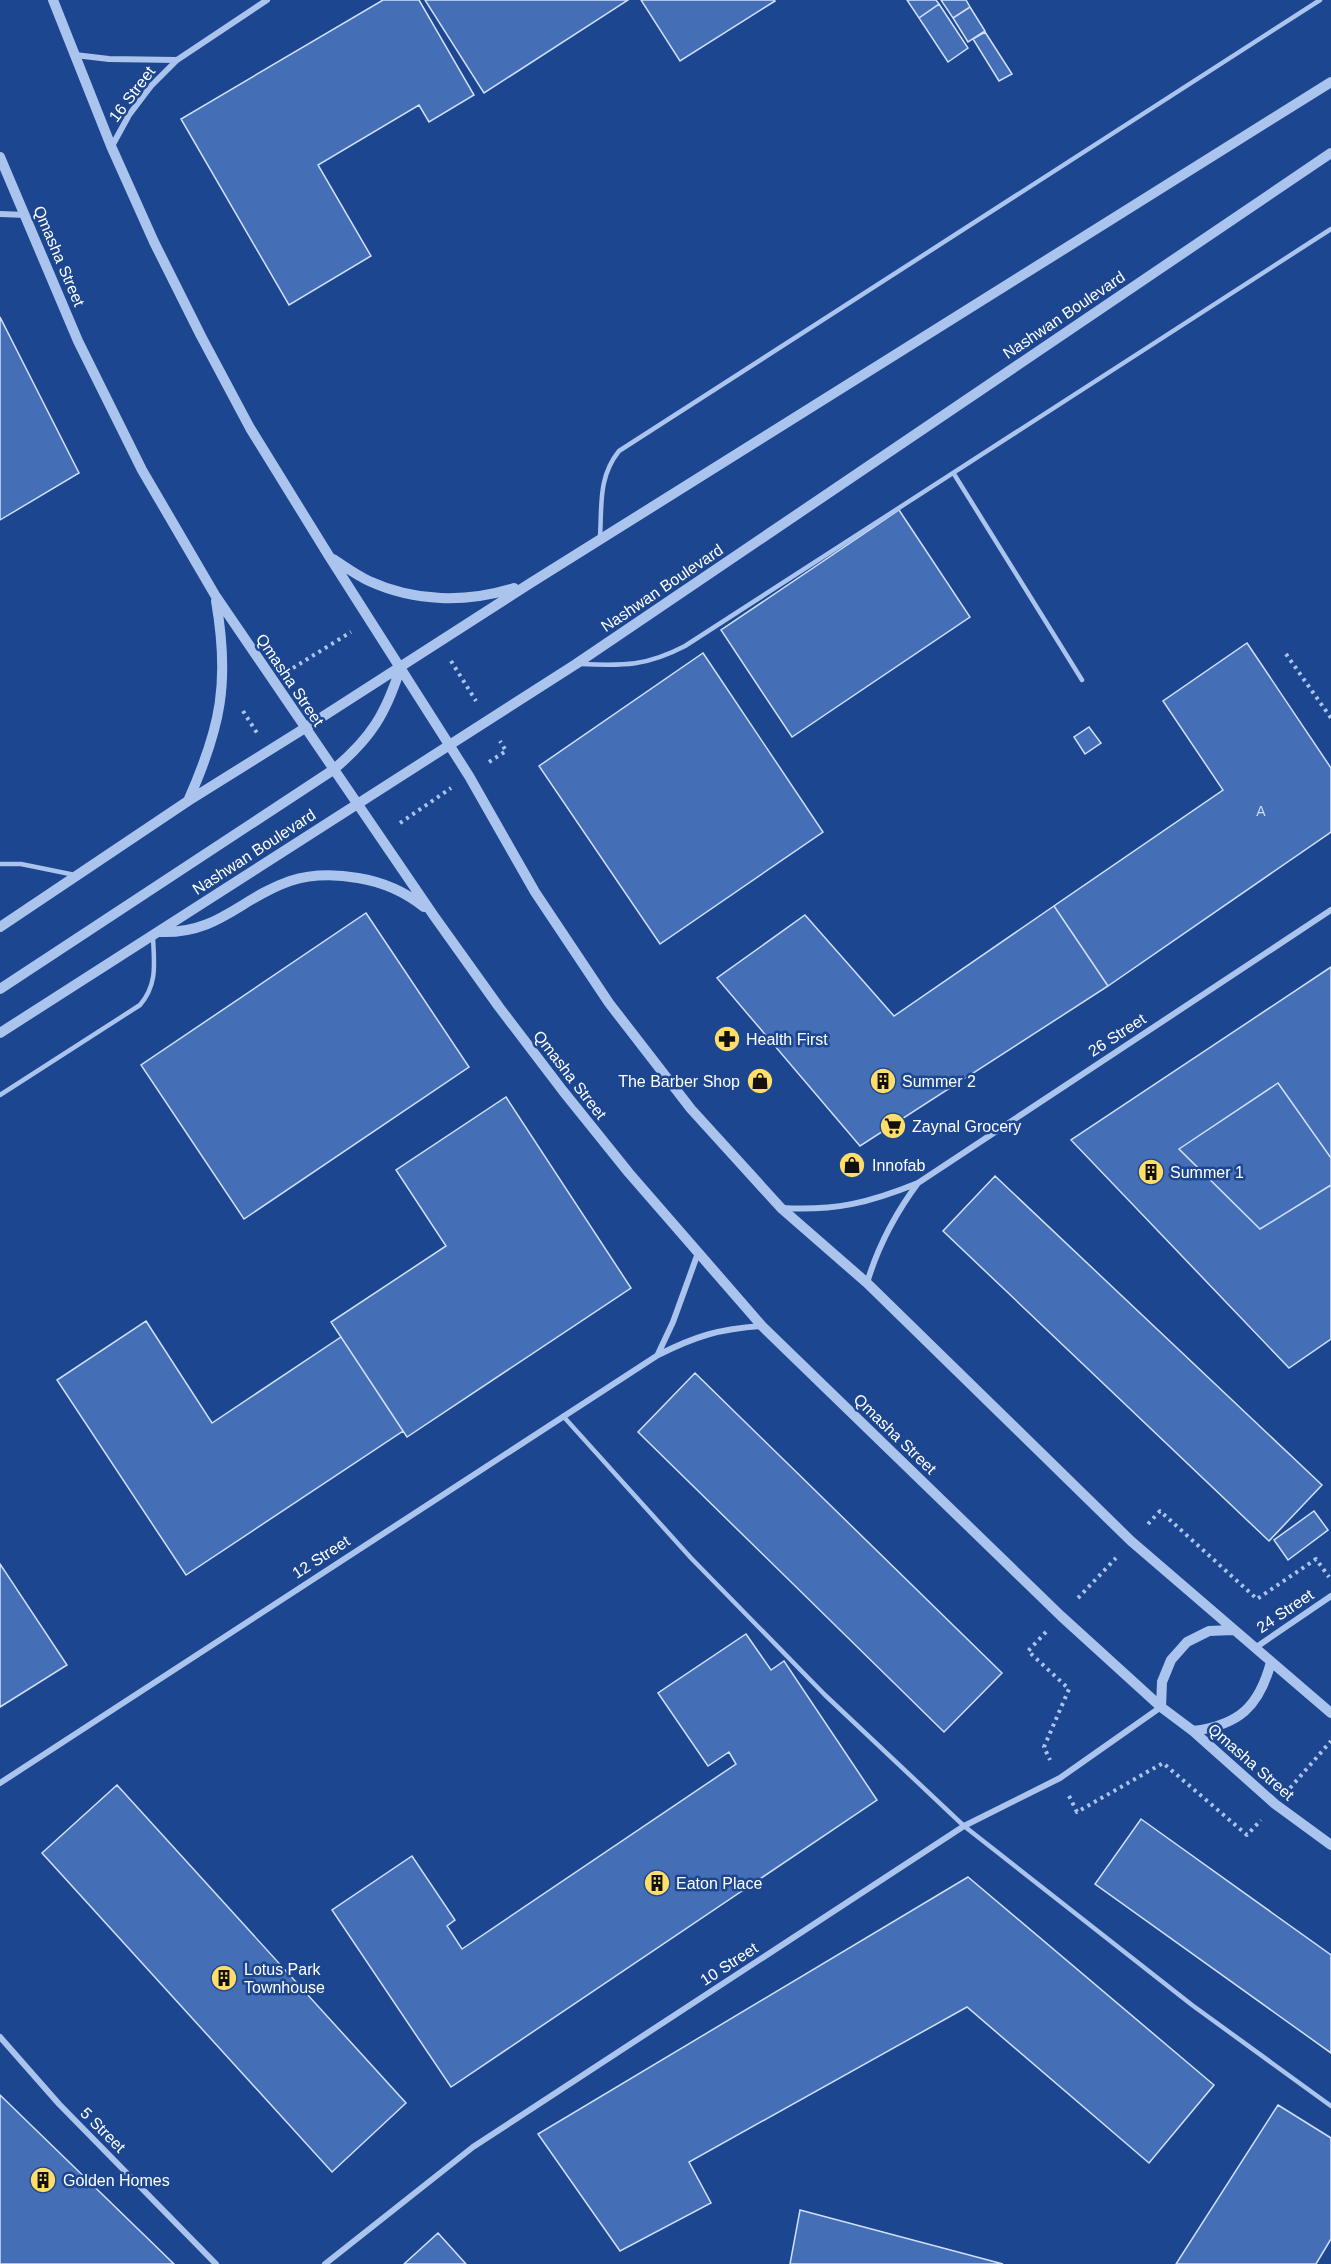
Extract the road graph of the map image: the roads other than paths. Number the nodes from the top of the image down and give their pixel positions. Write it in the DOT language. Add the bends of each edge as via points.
graph roads {
  1 [pos="53,0"];
  2 [pos="267,0"];
  3 [pos="1320,0"];
  4 [pos="75,56"];
  5 [pos="177,60"];
  6 [pos="1331,82"];
  7 [pos="111,146"];
  8 [pos="1331,153"];
  9 [pos="0,157"];
  10 [pos="0,214"];
  11 [pos="26,215"];
  12 [pos="1331,228"];
  13 [pos="954,474"];
  14 [pos="600,539"];
  15 [pos="329,556"];
  16 [pos="529,584"];
  17 [pos="215,595"];
  18 [pos="576,664"];
  19 [pos="401,666"];
  20 [pos="1082,680"];
  21 [pos="305,729"];
  22 [pos="449,744"];
  23 [pos="333,770"];
  24 [pos="188,801"];
  25 [pos="356,803"];
  26 [pos="0,864"];
  27 [pos="78,875"];
  28 [pos="1331,910"];
  29 [pos="434,916"];
  30 [pos="0,927"];
  31 [pos="156,934"];
  32 [pos="0,989"];
  33 [pos="0,1033"];
  34 [pos="0,1095"];
  35 [pos="918,1183"];
  36 [pos="781,1208"];
  37 [pos="698,1252"];
  38 [pos="867,1283"];
  39 [pos="762,1326"];
  40 [pos="658,1355"];
  41 [pos="563,1416"];
  42 [pos="1331,1596"];
  43 [pos="1233,1630"];
  44 [pos="1255,1648"];
  45 [pos="1271,1662"];
  46 [pos="1161,1707"];
  47 [pos="1331,1713"];
  48 [pos="1193,1731"];
  49 [pos="0,1783"];
  50 [pos="964,1827"];
  51 [pos="1331,1845"];
  52 [pos="0,2037"];
  53 [pos="1331,2106"];
  54 [pos="216,2264"];
  55 [pos="325,2264"];
  1 -- 4 [label="street"];
  2 -- 5 [label="street, 16 Street"];
  3 -- 14 [label="lane" via="619,451 604,477"];
  4 -- 5 [label="street, 16 Street"];
  4 -- 7 [label="street"];
  5 -- 7 [label="street, 16 Street" via="129,115"];
  6 -- 14 [label="street"];
  7 -- 15 [label="street" via="201,336 250,428"];
  8 -- 18 [label="street, Nashwan Boulevard"];
  9 -- 11 [label="street, Qmasha Street"];
  10 -- 11 [label="street"];
  11 -- 17 [label="street, Qmasha Street" via="78,341 142,470"];
  12 -- 13 [label="lane"];
  13 -- 18 [label="lane" via="664,657 640,664"];
  13 -- 20 [label="lane"];
  14 -- 16 [label="street"];
  15 -- 16 [label="street" via="368,580 412,595 491,596"];
  15 -- 19 [label="street"];
  16 -- 19 [label="street"];
  17 -- 21 [label="street, Qmasha Street"];
  17 -- 24 [label="street" via="222,645 219,715 207,759"];
  18 -- 22 [label="street, Nashwan Boulevard"];
  19 -- 21 [label="street"];
  19 -- 22 [label="street"];
  19 -- 23 [label="street" via="377,724 357,750"];
  21 -- 23 [label="street, Qmasha Street"];
  21 -- 24 [label="street"];
  22 -- 25 [label="street, Nashwan Boulevard"];
  22 -- 36 [label="street" via="535,892 609,1003 691,1109"];
  23 -- 25 [label="street, Qmasha Street"];
  23 -- 32 [label="street"];
  24 -- 27 [label="street"];
  25 -- 29 [label="street, Qmasha Street"];
  25 -- 31 [label="street, Nashwan Boulevard"];
  26 -- 27 [label="lane"];
  27 -- 30 [label="street"];
  28 -- 35 [label="street, 26 Street"];
  29 -- 31 [label="street" via="409,895 379,881 321,875 290,881 200,928"];
  29 -- 37 [label="street, Qmasha Street" via="563,1091"];
  31 -- 33 [label="street, Nashwan Boulevard"];
  31 -- 34 [label="lane" via="153,982 140,1005"];
  35 -- 36 [label="street, 26 Street" via="851,1206"];
  35 -- 38 [label="street, 26 Street" via="887,1230"];
  36 -- 38 [label="street"];
  37 -- 39 [label="street, Qmasha Street"];
  37 -- 40 [label="street"];
  38 -- 43 [label="street" via="1131,1542"];
  39 -- 40 [label="street, 12 Street" via="726,1329 691,1338"];
  39 -- 46 [label="street, Qmasha Street" via="1061,1616"];
  40 -- 41 [label="street, 12 Street"];
  41 -- 49 [label="street, 12 Street"];
  41 -- 50 [label="lane" via="708,1575 825,1695"];
  42 -- 44 [label="street, 24 Street"];
  43 -- 44 [label="street"];
  43 -- 46 [label="street" via="1209,1631 1187,1642 1171,1660 1162,1682"];
  44 -- 45 [label="street"];
  45 -- 47 [label="street"];
  45 -- 48 [label="street" via="1265,1684 1253,1703 1236,1718 1215,1728"];
  46 -- 48 [label="street, Qmasha Street"];
  46 -- 50 [label="street, 10 Street" via="1060,1778"];
  48 -- 51 [label="street, Qmasha Street" via="1275,1804"];
  50 -- 53 [label="lane" via="1192,2005"];
  50 -- 55 [label="street, 10 Street" via="473,2146"];
  52 -- 54 [label="street, 5 Street" via="59,2104"];
}
